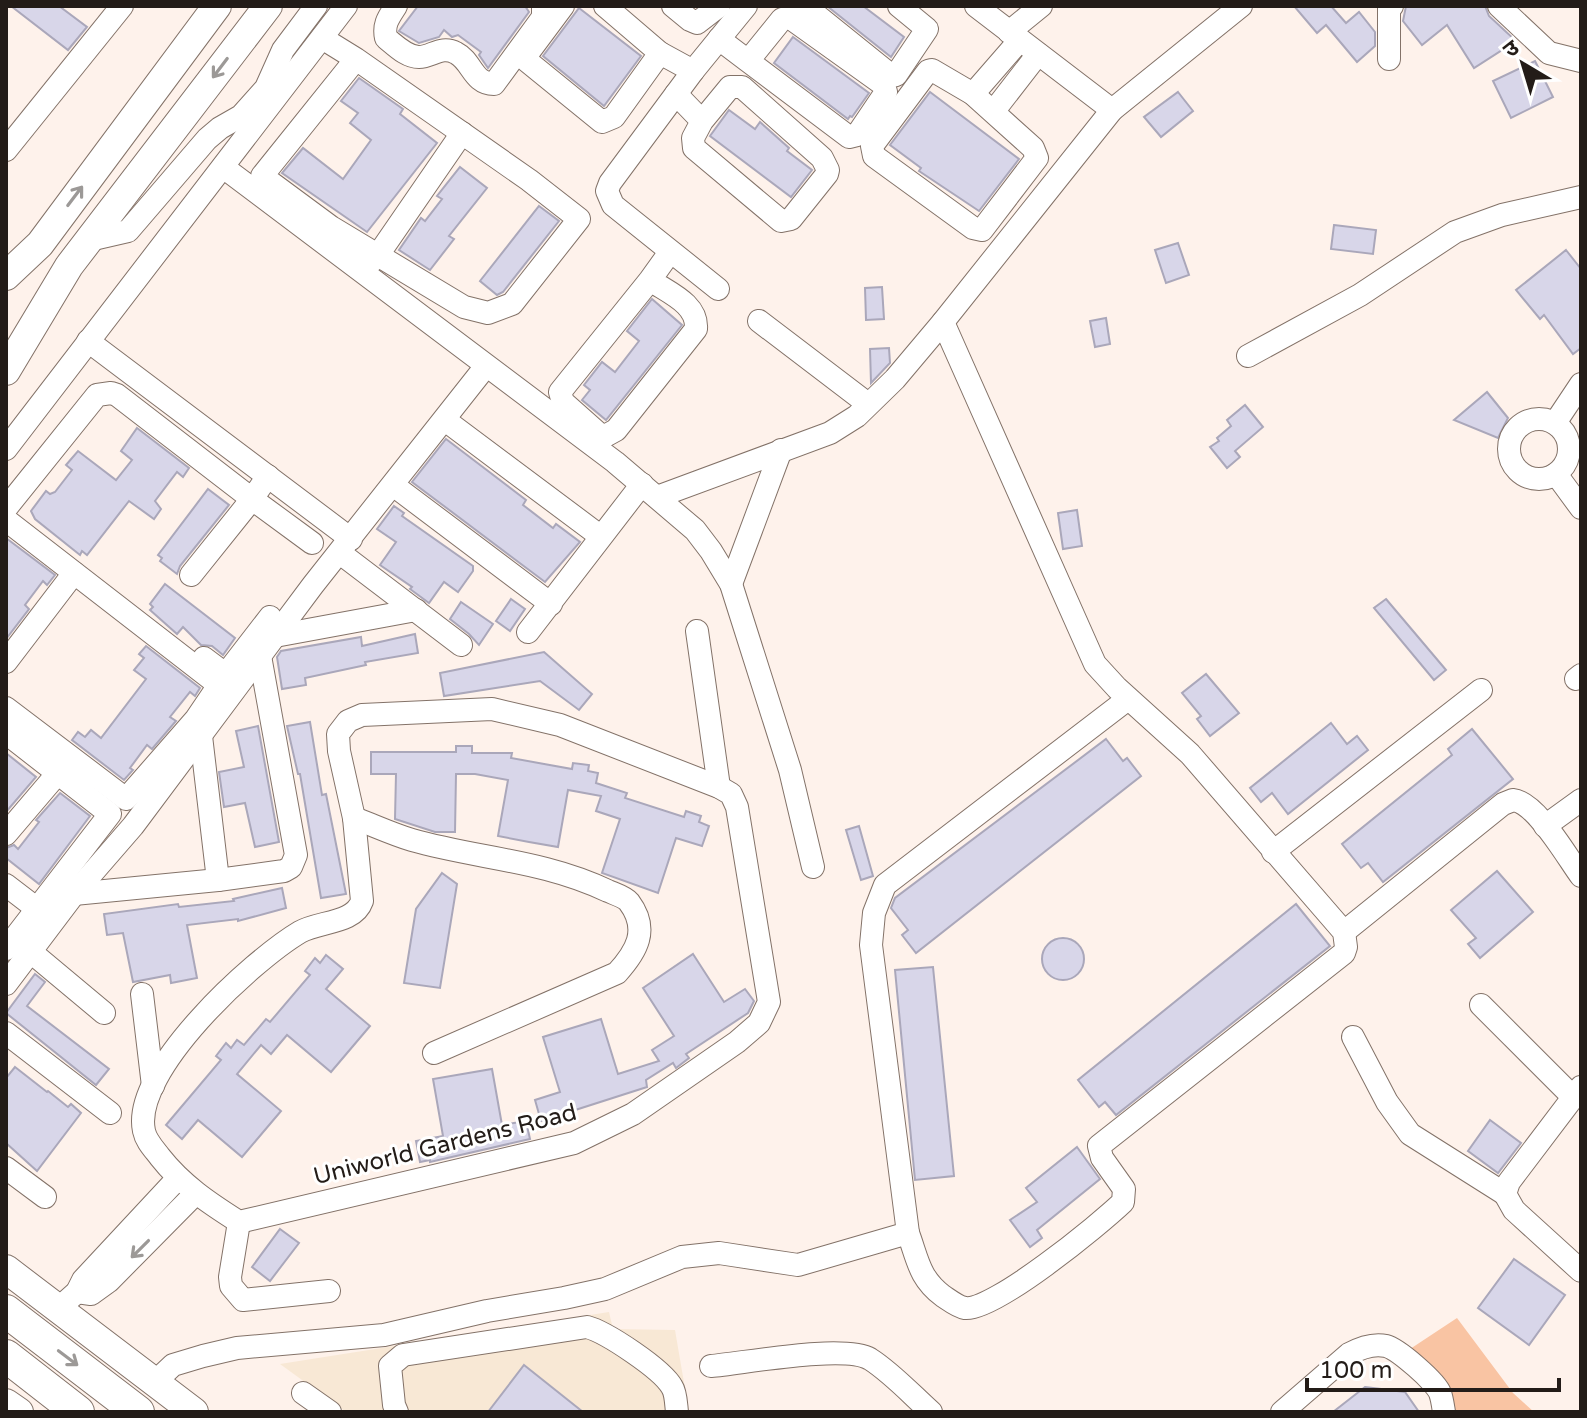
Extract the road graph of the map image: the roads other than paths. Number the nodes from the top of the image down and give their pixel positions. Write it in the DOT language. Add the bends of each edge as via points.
graph roads {
  1 [pos="122,6"];
  2 [pos="217,6"];
  3 [pos="268,6"];
  4 [pos="316,6"];
  5 [pos="346,6"];
  6 [pos="396,6"];
  7 [pos="543,6"];
  8 [pos="563,6"];
  9 [pos="605,6"];
  10 [pos="673,6"];
  11 [pos="719,6"];
  12 [pos="746,6"];
  13 [pos="805,6"];
  14 [pos="899,6"];
  15 [pos="976,6"];
  16 [pos="1041,6"];
  17 [pos="1241,6"];
  18 [pos="1392,6"];
  19 [pos="1499,6"];
  20 [pos="1014,36"];
  21 [pos="322,38"];
  22 [pos="719,39"];
  23 [pos="660,53"];
  24 [pos="1038,54"];
  25 [pos="356,59"];
  26 [pos="1389,59"];
  27 [pos="748,61"];
  28 [pos="1581,61"];
  29 [pos="693,71"];
  30 [pos="676,94"];
  31 [pos="973,94"];
  32 [pos="1112,110"];
  33 [pos="993,112"];
  34 [pos="247,121"];
  35 [pos="702,121"];
  36 [pos="462,133"];
  37 [pos="6,150"];
  38 [pos="223,167"];
  39 [pos="1581,197"];
  40 [pos="89,240"];
  41 [pos="40,244"];
  42 [pos="670,252"];
  43 [pos="370,263"];
  44 [pos="69,266"];
  45 [pos="6,276"];
  46 [pos="650,280"];
  47 [pos="6,288"];
  48 [pos="718,289"];
  49 [pos="759,321"];
  50 [pos="943,322"];
  51 [pos="88,341"];
  52 [pos="6,346"];
  53 [pos="1248,356"];
  54 [pos="486,366"];
  55 [pos="6,371"];
  56 [pos="1581,384"];
  57 [pos="868,404"];
  58 [pos="445,420"];
  59 [pos="1555,423"];
  60 [pos="6,449"];
  61 [pos="781,450"];
  62 [pos="1556,474"];
  63 [pos="268,476"];
  64 [pos="393,485"];
  65 [pos="649,490"];
  66 [pos="252,499"];
  67 [pos="6,506"];
  68 [pos="1581,508"];
  69 [pos="6,520"];
  70 [pos="600,536"];
  71 [pos="312,543"];
  72 [pos="346,546"];
  73 [pos="74,573"];
  74 [pos="191,575"];
  75 [pos="731,584"];
  76 [pos="551,604"];
  77 [pos="416,610"];
  78 [pos="272,626"];
  79 [pos="697,631"];
  80 [pos="528,632"];
  81 [pos="461,645"];
  82 [pos="260,656"];
  83 [pos="6,662"];
  84 [pos="1481,690"];
  85 [pos="1128,699"];
  86 [pos="6,708"];
  87 [pos="6,733"];
  88 [pos="201,736"];
  89 [pos="58,773"];
  90 [pos="719,787"];
  91 [pos="1581,800"];
  92 [pos="354,818"];
  93 [pos="1545,826"];
  94 [pos="6,834"];
  95 [pos="1273,852"];
  96 [pos="813,867"];
  97 [pos="1581,876"];
  98 [pos="218,880"];
  99 [pos="6,885"];
  100 [pos="74,894"];
  101 [pos="36,908"];
  102 [pos="1344,932"];
  103 [pos="6,949"];
  104 [pos="31,952"];
  105 [pos="6,984"];
  106 [pos="142,994"];
  107 [pos="1481,1005"];
  108 [pos="104,1013"];
  109 [pos="6,1033"];
  110 [pos="1353,1037"];
  111 [pos="434,1053"];
  112 [pos="153,1086"];
  113 [pos="1577,1092"];
  114 [pos="110,1113"];
  115 [pos="6,1168"];
  116 [pos="178,1178"];
  117 [pos="195,1194"];
  118 [pos="1505,1194"];
  119 [pos="45,1197"];
  120 [pos="239,1222"];
  121 [pos="908,1233"];
  122 [pos="6,1269"];
  123 [pos="1581,1271"];
  124 [pos="329,1291"];
  125 [pos="68,1300"];
  126 [pos="6,1311"];
  127 [pos="6,1356"];
  128 [pos="711,1366"];
  129 [pos="155,1382"];
  130 [pos="303,1393"];
  131 [pos="78,1412"];
  132 [pos="138,1412"];
  133 [pos="194,1412"];
  134 [pos="330,1412"];
  135 [pos="397,1412"];
  136 [pos="677,1412"];
  137 [pos="931,1412"];
  138 [pos="1282,1412"];
  139 [pos="1444,1412"];
  1 -- 37 [label="street"];
  41 -- 2 [label="main road, one-way"];
  3 -- 40 [label="main road, one-way"];
  4 -- 34 [label="street" via="283,50"];
  5 -- 21 [label="street"];
  6 -- 7 [label="street" via="384,29 386,38 406,54 420,58 449,50 485,84 494,84 543,17"];
  8 -- 23 [label="street" via="527,61 602,122 614,117"];
  9 -- 23 [label="street"];
  10 -- 11 [label="street" via="697,23"];
  12 -- 22 [label="street"];
  13 -- 14 [label="street" via="892,76 927,29"];
  15 -- 20 [label="street"];
  16 -- 20 [label="street"];
  17 -- 32 [label="street"];
  18 -- 26 [label="street"];
  19 -- 28 [label="street" via="1549,53"];
  20 -- 24 [label="street"];
  20 -- 31 [label="street"];
  21 -- 25 [label="street"];
  21 -- 34 [label="street"];
  22 -- 27 [label="street"];
  22 -- 29 [label="street"];
  23 -- 29 [label="street"];
  24 -- 32 [label="street"];
  24 -- 33 [label="street"];
  25 -- 36 [label="street"];
  25 -- 43 [label="street" via="262,176"];
  27 -- 27 [label="street" via="789,17 884,85 886,92 857,135 849,137"];
  29 -- 30 [label="street"];
  30 -- 35 [label="street"];
  30 -- 42 [label="street" via="607,191 613,205"];
  31 -- 33 [label="street"];
  31 -- 33 [label="street" via="928,71 872,146 874,156 978,231 1037,158 1033,148"];
  32 -- 50 [label="street"];
  34 -- 38 [label="street"];
  34 -- 40 [label="street" via="213,133 128,231"];
  35 -- 35 [label="street" via="694,148 781,221 791,219 827,174 822,158 742,87 730,87"];
  36 -- 43 [label="street"];
  36 -- 43 [label="street" via="579,219 512,304 488,313"];
  38 -- 43 [label="street"];
  38 -- 51 [label="street"];
  39 -- 53 [label="street" via="1455,232 1360,295"];
  40 -- 44 [label="main road"];
  41 -- 45 [label="main road"];
  41 -- 47 [label="main road"];
  42 -- 46 [label="street"];
  42 -- 48 [label="street"];
  43 -- 54 [label="street"];
  44 -- 52 [label="main road"];
  44 -- 55 [label="main road"];
  46 -- 46 [label="street" via="560,392 563,402 605,436 616,430 696,329 692,309"];
  49 -- 57 [label="street"];
  50 -- 57 [label="street"];
  50 -- 85 [label="street" via="1085,644 1100,671"];
  51 -- 60 [label="street"];
  51 -- 63 [label="street"];
  54 -- 58 [label="street"];
  54 -- 65 [label="street"];
  56 -- 59 [label="street"];
  57 -- 61 [label="street" via="830,433"];
  58 -- 64 [label="street"];
  58 -- 70 [label="street"];
  59 -- 62 [label="street" via="1567,438 1569,451"];
  59 -- 62 [label="street" via="1537,419 1521,425 1509,449 1522,475 1539,479"];
  61 -- 65 [label="street"];
  61 -- 75 [label="street"];
  62 -- 68 [label="street"];
  63 -- 66 [label="street"];
  63 -- 72 [label="street"];
  64 -- 72 [label="street"];
  64 -- 76 [label="street"];
  65 -- 70 [label="street"];
  65 -- 75 [label="street" via="695,530"];
  66 -- 67 [label="street" via="117,395 104,393"];
  66 -- 71 [label="street"];
  66 -- 74 [label="street"];
  67 -- 78 [label="street" via="224,673"];
  69 -- 73 [label="street"];
  70 -- 76 [label="street"];
  72 -- 77 [label="street"];
  72 -- 78 [label="street"];
  73 -- 83 [label="street"];
  73 -- 86 [label="street" via="219,685 126,799"];
  75 -- 96 [label="street" via="790,770"];
  76 -- 80 [label="street"];
  77 -- 78 [label="street"];
  77 -- 81 [label="street"];
  78 -- 82 [label="street"];
  79 -- 90 [label="street"];
  82 -- 88 [label="street"];
  82 -- 98 [label="street" via="295,862 284,871"];
  84 -- 95 [label="street"];
  85 -- 95 [label="street" via="1190,754"];
  85 -- 121 [label="street" via="885,885 874,913 871,945"];
  87 -- 89 [label="street"];
  88 -- 98 [label="street"];
  88 -- 100 [label="street"];
  89 -- 94 [label="street"];
  89 -- 101 [label="street" via="110,814"];
  90 -- 92 [label="street" via="530,716 492,709 362,715 338,734"];
  90 -- 120 [label="street, Uniworld Gardens Road" via="736,802 740,822 769,1002 759,1023 633,1114 574,1143"];
  91 -- 93 [label="street"];
  92 -- 111 [label="street" via="411,840 580,878 628,900 637,917 640,937 635,953 617,973"];
  92 -- 112 [label="street" via="359,910 310,927 274,949 208,1008"];
  93 -- 97 [label="street"];
  93 -- 102 [label="street" via="1520,801 1503,804"];
  95 -- 102 [label="street"];
  98 -- 100 [label="street"];
  99 -- 101 [label="street"];
  100 -- 104 [label="street"];
  101 -- 103 [label="street"];
  102 -- 121 [label="street" via="1344,953 1099,1146 1124,1189 1123,1202 1020,1284 979,1306 964,1308 928,1284"];
  104 -- 105 [label="street"];
  104 -- 108 [label="street"];
  106 -- 112 [label="street"];
  107 -- 113 [label="street"];
  109 -- 114 [label="street"];
  110 -- 118 [label="street" via="1410,1134"];
  112 -- 116 [label="street" via="145,1103 144,1133"];
  113 -- 118 [label="street"];
  115 -- 119 [label="street"];
  116 -- 117 [label="street"];
  116 -- 125 [label="street"];
  117 -- 120 [label="street"];
  117 -- 125 [label="street, one-way" via="109,1281 91,1294"];
  118 -- 123 [label="street" via="1514,1210"];
  120 -- 124 [label="street" via="230,1277 243,1300"];
  121 -- 129 [label="street" via="798,1265 719,1253 682,1257 605,1289 564,1298 384,1335 237,1348 203,1356 173,1365"];
  122 -- 125 [label="main road"];
  125 -- 129 [label="main road"];
  126 -- 132 [label="highway, one-way"];
  127 -- 131 [label="highway"];
  128 -- 137 [label="street" via="859,1355"];
  129 -- 133 [label="main road"];
  130 -- 134 [label="street"];
  135 -- 136 [label="street" via="390,1366 403,1355 587,1327 664,1376 674,1389"];
  138 -- 139 [label="street" via="1349,1354 1376,1345 1394,1350 1435,1384"];
}
